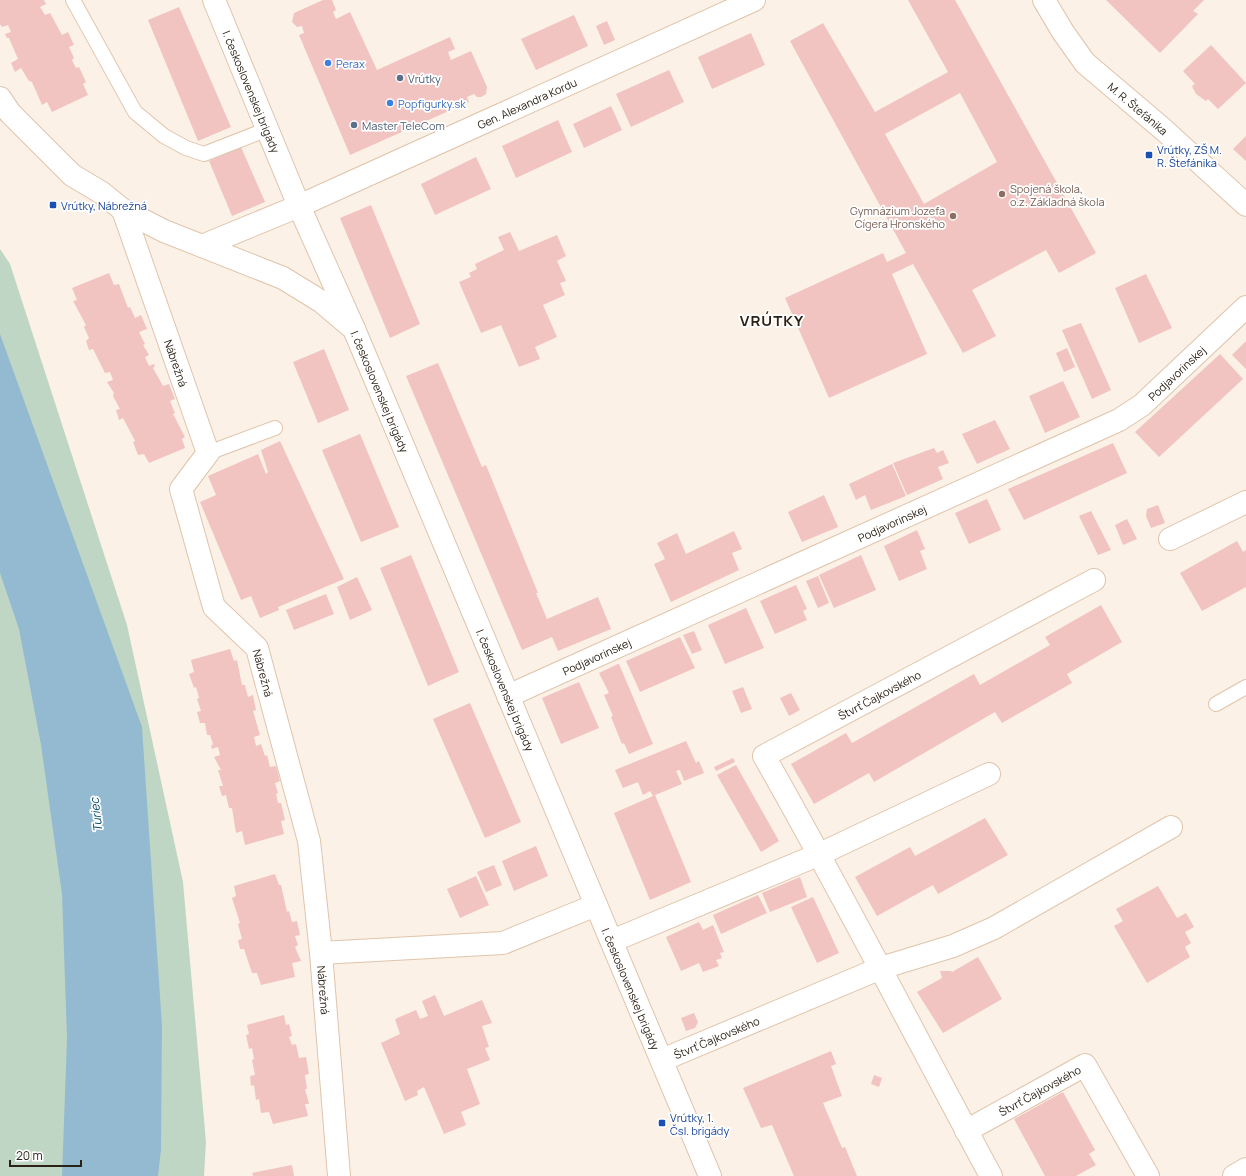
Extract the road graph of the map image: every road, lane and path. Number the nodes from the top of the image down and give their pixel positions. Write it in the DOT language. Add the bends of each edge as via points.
graph roads {
  1 [pos="73,0"];
  2 [pos="214,0"];
  3 [pos="754,0"];
  4 [pos="1044,0"];
  5 [pos="0,98"];
  6 [pos="268,129"];
  7 [pos="1246,205"];
  8 [pos="299,206"];
  9 [pos="123,210"];
  10 [pos="202,246"];
  11 [pos="1246,307"];
  12 [pos="354,329"];
  13 [pos="275,428"];
  14 [pos="208,453"];
  15 [pos="1246,502"];
  16 [pos="1170,539"];
  17 [pos="1094,580"];
  18 [pos="1246,687"];
  19 [pos="508,696"];
  20 [pos="1216,704"];
  21 [pos="989,774"];
  22 [pos="1171,827"];
  23 [pos="820,854"];
  24 [pos="596,905"];
  25 [pos="612,941"];
  26 [pos="321,953"];
  27 [pos="881,968"];
  28 [pos="662,1060"];
  29 [pos="966,1131"];
  30 [pos="1246,1169"];
  31 [pos="339,1176"];
  32 [pos="710,1176"];
  33 [pos="991,1176"];
  34 [pos="1148,1176"];
  35 [pos="1234,1176"];
  1 -- 6 [label="lane" via="135,112 164,136 204,154"];
  2 -- 6 [label="street, I. československej brigády"];
  3 -- 8 [label="street, Gen. Alexandra Kordu"];
  4 -- 7 [label="street, M. R. Štefánika" via="1085,63 1164,130"];
  5 -- 9 [label="street" via="10,113 72,175 102,193"];
  6 -- 8 [label="street, I. československej brigády"];
  8 -- 10 [label="street"];
  8 -- 12 [label="street, I. československej brigády"];
  9 -- 10 [label="street" via="164,231"];
  9 -- 14 [label="street, Nábrežná"];
  10 -- 12 [label="street" via="283,278 322,302"];
  11 -- 19 [label="street, Podjavorinskej" via="1142,405 1119,420"];
  12 -- 19 [label="street, I. československej brigády"];
  13 -- 14 [label="lane"];
  14 -- 26 [label="street, Nábrežná" via="181,489 214,606 257,648 309,841"];
  15 -- 16 [label="street"];
  17 -- 23 [label="street, Štvrť Čajkovského" via="764,756"];
  18 -- 20 [label="lane"];
  19 -- 24 [label="street, I. československej brigády"];
  21 -- 23 [label="street"];
  22 -- 27 [label="street, Štvrť Čajkovského" via="994,928 953,946"];
  23 -- 25 [label="street"];
  23 -- 27 [label="street, Štvrť Čajkovského"];
  24 -- 25 [label="street, I. československej brigády"];
  24 -- 26 [label="street" via="503,943"];
  25 -- 28 [label="street, I. československej brigády"];
  26 -- 31 [label="street, Nábrežná"];
  27 -- 28 [label="street, Štvrť Čajkovského"];
  27 -- 29 [label="street, Štvrť Čajkovského"];
  28 -- 32 [label="street, I. československej brigády"];
  29 -- 33 [label="street, Štvrť Čajkovského"];
  29 -- 34 [label="street, Štvrť Čajkovského" via="1085,1065"];
  30 -- 35 [label="street"];
}
